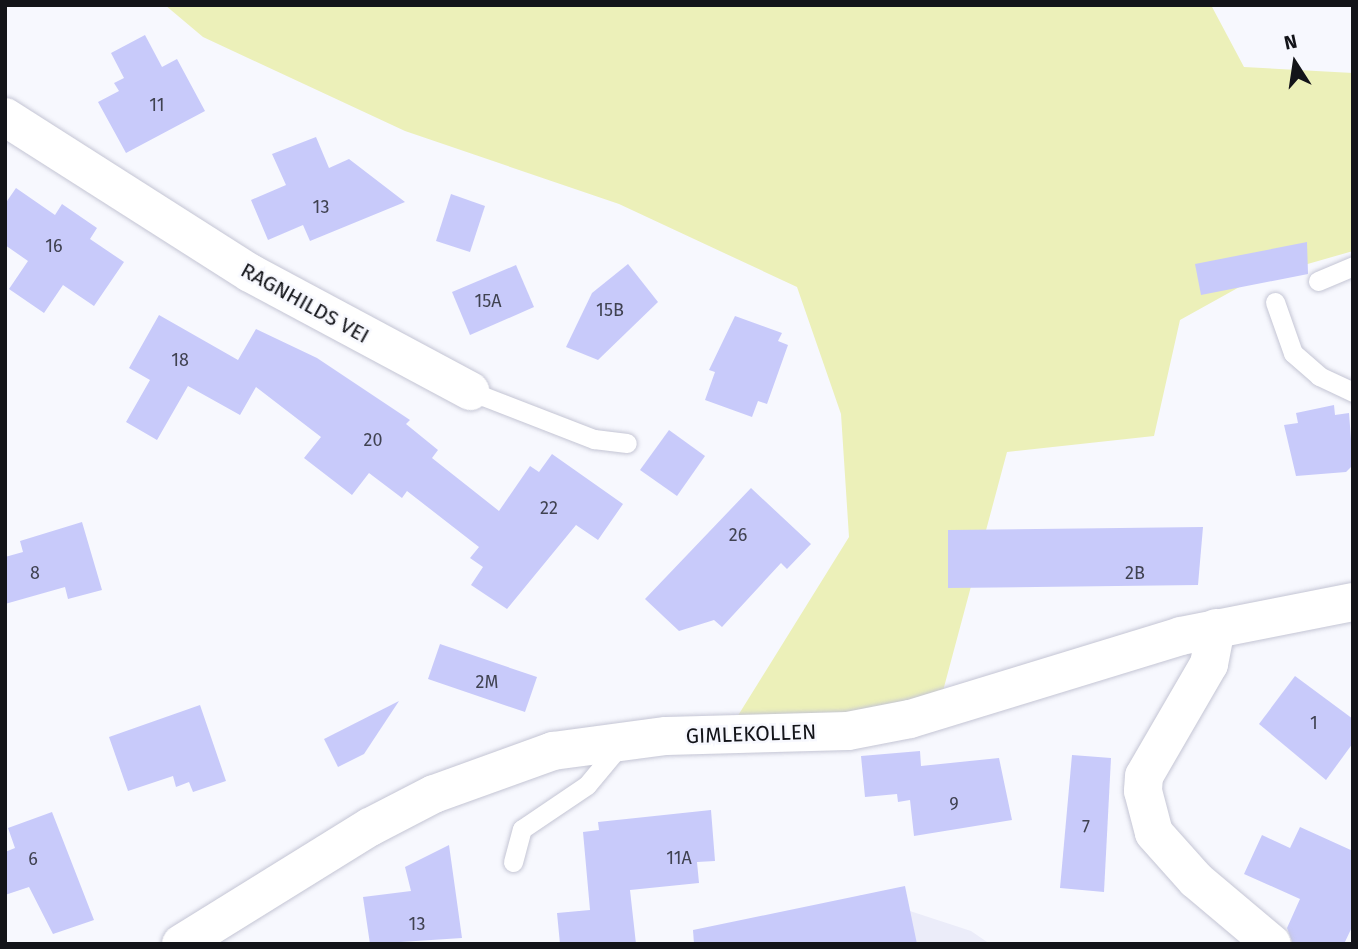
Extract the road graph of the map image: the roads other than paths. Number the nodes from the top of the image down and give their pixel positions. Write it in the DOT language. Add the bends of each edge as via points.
graph roads {
  1 [pos="5,117"];
  2 [pos="1353,267"];
  3 [pos="1318,281"];
  4 [pos="1275,302"];
  5 [pos="470,391"];
  6 [pos="1353,392"];
  7 [pos="627,443"];
  8 [pos="1353,602"];
  9 [pos="1216,628"];
  10 [pos="625,739"];
  11 [pos="513,862"];
  12 [pos="181,944"];
  13 [pos="1272,944"];
  1 -- 5 [label="street, RAGNHILDS VEI" via="250,273"];
  2 -- 3 [label="lane"];
  4 -- 6 [label="lane" via="1293,353 1319,376"];
  5 -- 7 [label="lane, RAGNHILDS VEI" via="594,439"];
  8 -- 9 [label="street, GIMLEKOLLEN"];
  9 -- 10 [label="street, GIMLEKOLLEN" via="910,719 848,731"];
  9 -- 13 [label="street" via="1209,664 1144,776 1143,791 1154,833 1196,880"];
  10 -- 11 [label="lane" via="586,785 522,828"];
  10 -- 12 [label="street, GIMLEKOLLEN" via="554,751 434,794"];
}
